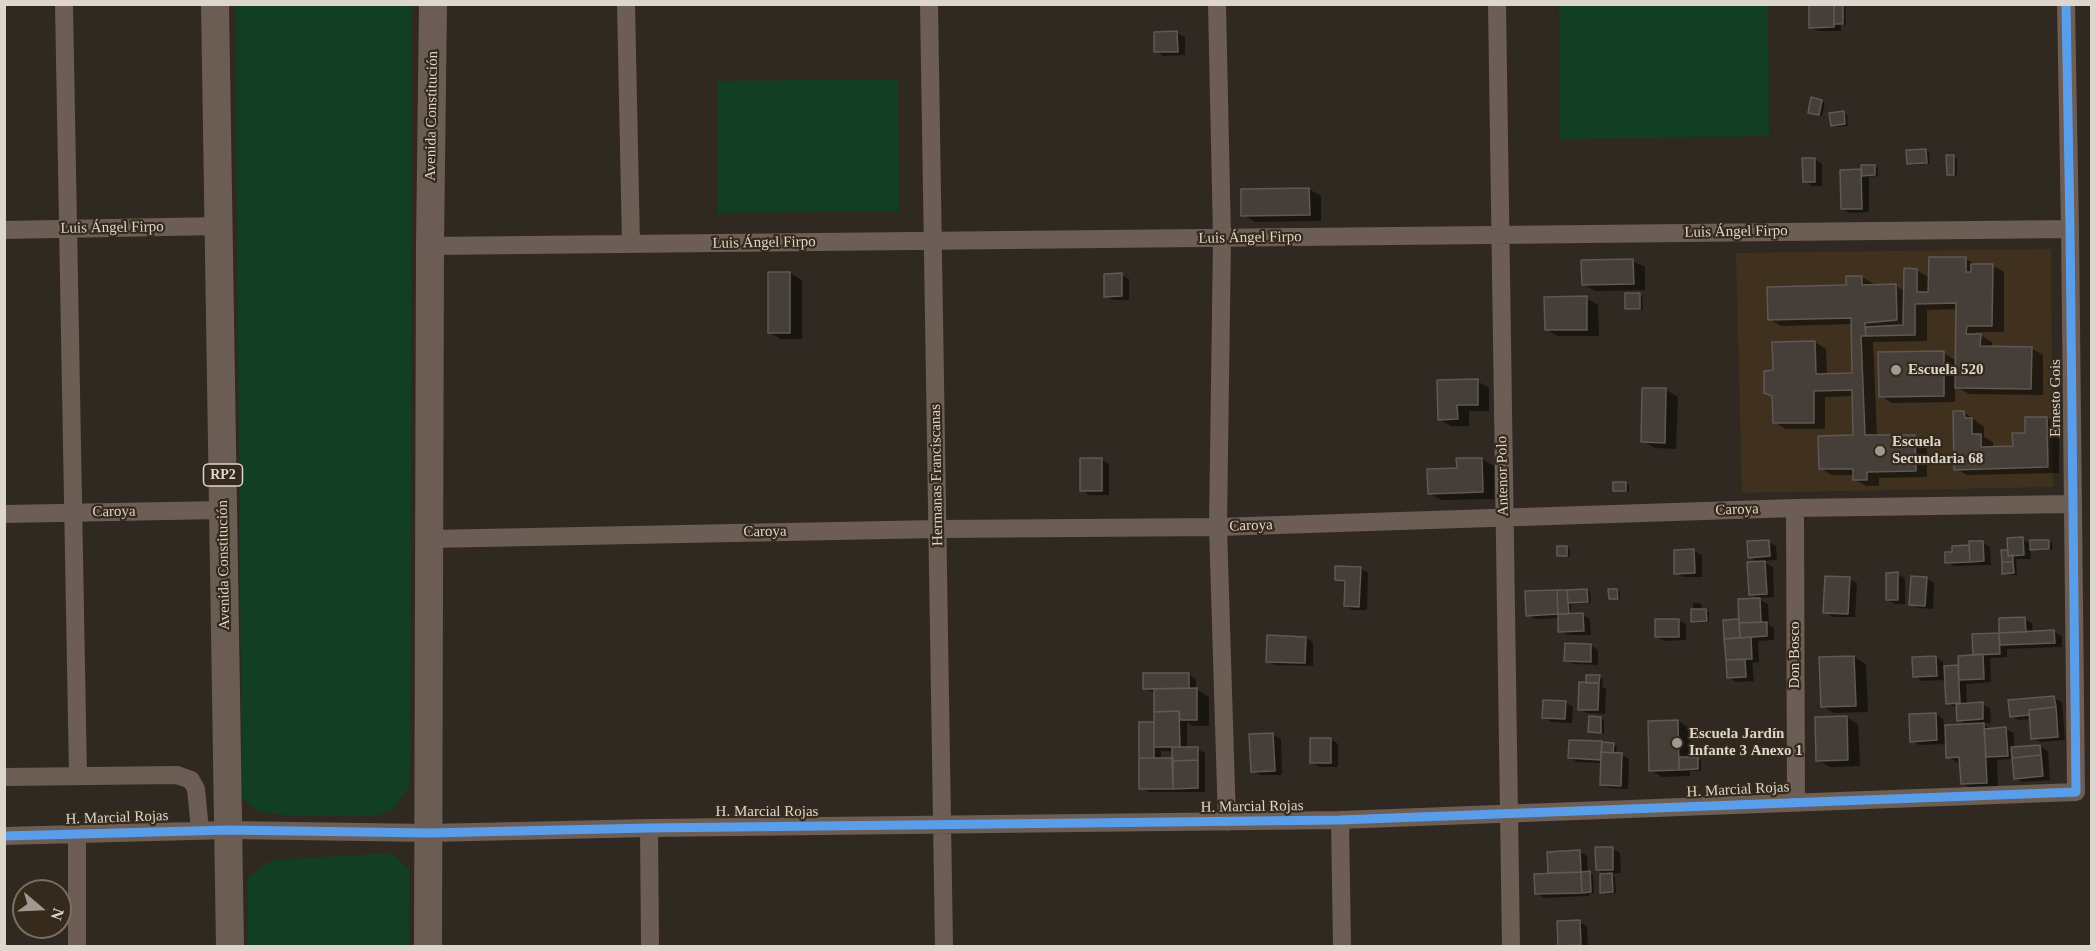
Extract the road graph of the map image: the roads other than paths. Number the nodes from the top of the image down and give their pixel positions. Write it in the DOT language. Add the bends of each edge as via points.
graph roads {
  1 [pos="64,4"];
  2 [pos="215,4"];
  3 [pos="433,4"];
  4 [pos="626,4"];
  5 [pos="929,4"];
  6 [pos="1217,4"];
  7 [pos="1497,4"];
  8 [pos="2066,4"];
  9 [pos="219,226"];
  10 [pos="67,229"];
  11 [pos="2070,229"];
  12 [pos="4,230"];
  13 [pos="1500,235"];
  14 [pos="1222,238"];
  15 [pos="933,241"];
  16 [pos="631,244"];
  17 [pos="430,246"];
  18 [pos="2072,504"];
  19 [pos="1795,508"];
  20 [pos="223,510"];
  21 [pos="74,513"];
  22 [pos="4,514"];
  23 [pos="1503,519"];
  24 [pos="1218,527"];
  25 [pos="938,529"];
  26 [pos="429,539"];
  27 [pos="78,776"];
  28 [pos="4,777"];
  29 [pos="2076,792"];
  30 [pos="1796,802"];
  31 [pos="1509,815"];
  32 [pos="1340,820"];
  33 [pos="1227,822"];
  34 [pos="942,825"];
  35 [pos="648,828"];
  36 [pos="200,830"];
  37 [pos="230,830"];
  38 [pos="429,833"];
  39 [pos="76,835"];
  40 [pos="4,836"];
  41 [pos="77,946"];
  42 [pos="230,946"];
  43 [pos="428,946"];
  44 [pos="650,946"];
  45 [pos="944,946"];
  46 [pos="1342,946"];
  47 [pos="1511,946"];
  1 -- 10 [label="street"];
  2 -- 9 [label="main road, Avenida Constitución / RP2"];
  3 -- 17 [label="main road, Avenida Constitución"];
  4 -- 16 [label="street"];
  5 -- 15 [label="street, Hermanas Franciscanas"];
  6 -- 14 [label="street"];
  7 -- 13 [label="street, Antenor Polo"];
  8 -- 11 [label="street, Ernesto Gois"];
  9 -- 10 [label="street, Luis Ángel Firpo"];
  9 -- 20 [label="main road, Avenida Constitución / RP2"];
  10 -- 12 [label="street, Luis Ángel Firpo"];
  10 -- 21 [label="street"];
  11 -- 13 [label="street, Luis Ángel Firpo"];
  11 -- 18 [label="street, Ernesto Gois"];
  13 -- 14 [label="street, Luis Ángel Firpo"];
  13 -- 23 [label="street, Antenor Polo"];
  14 -- 15 [label="street, Luis Ángel Firpo"];
  14 -- 24 [label="street"];
  15 -- 16 [label="street, Luis Ángel Firpo"];
  15 -- 25 [label="street, Hermanas Franciscanas"];
  16 -- 17 [label="street, Luis Ángel Firpo"];
  17 -- 26 [label="main road, Avenida Constitución"];
  18 -- 19 [label="street, Caroya"];
  18 -- 29 [label="street, Ernesto Gois"];
  19 -- 23 [label="street, Caroya"];
  19 -- 30 [label="street, Don Bosco"];
  20 -- 21 [label="street, Caroya"];
  20 -- 37 [label="main road, Avenida Constitución / RP2"];
  21 -- 22 [label="street, Caroya"];
  21 -- 27 [label="street"];
  23 -- 24 [label="street, Caroya"];
  23 -- 31 [label="street, Antenor Polo"];
  24 -- 25 [label="street, Caroya"];
  24 -- 33 [label="street"];
  25 -- 26 [label="street, Caroya"];
  25 -- 34 [label="street, Hermanas Franciscanas"];
  26 -- 38 [label="main road, Avenida Constitución"];
  27 -- 28 [label="street"];
  27 -- 36 [label="street" via="177,775 191,780 196,789"];
  29 -- 30 [label="street, H. Marcial Rojas"];
  30 -- 31 [label="street, H. Marcial Rojas"];
  31 -- 32 [label="street, H. Marcial Rojas"];
  31 -- 47 [label="street, Antenor Polo"];
  32 -- 33 [label="street, H. Marcial Rojas"];
  32 -- 46 [label="street"];
  33 -- 34 [label="street, H. Marcial Rojas"];
  34 -- 35 [label="street, H. Marcial Rojas"];
  34 -- 45 [label="street, Hermanas Franciscanas"];
  35 -- 38 [label="street, H. Marcial Rojas"];
  35 -- 44 [label="street"];
  36 -- 37 [label="street, H. Marcial Rojas"];
  36 -- 39 [label="street, H. Marcial Rojas"];
  37 -- 38 [label="street, H. Marcial Rojas"];
  37 -- 42 [label="main road, Avenida Constitución / RP2"];
  38 -- 43 [label="main road, Avenida Constitución"];
  39 -- 40 [label="street, H. Marcial Rojas"];
  39 -- 41 [label="street"];
}
